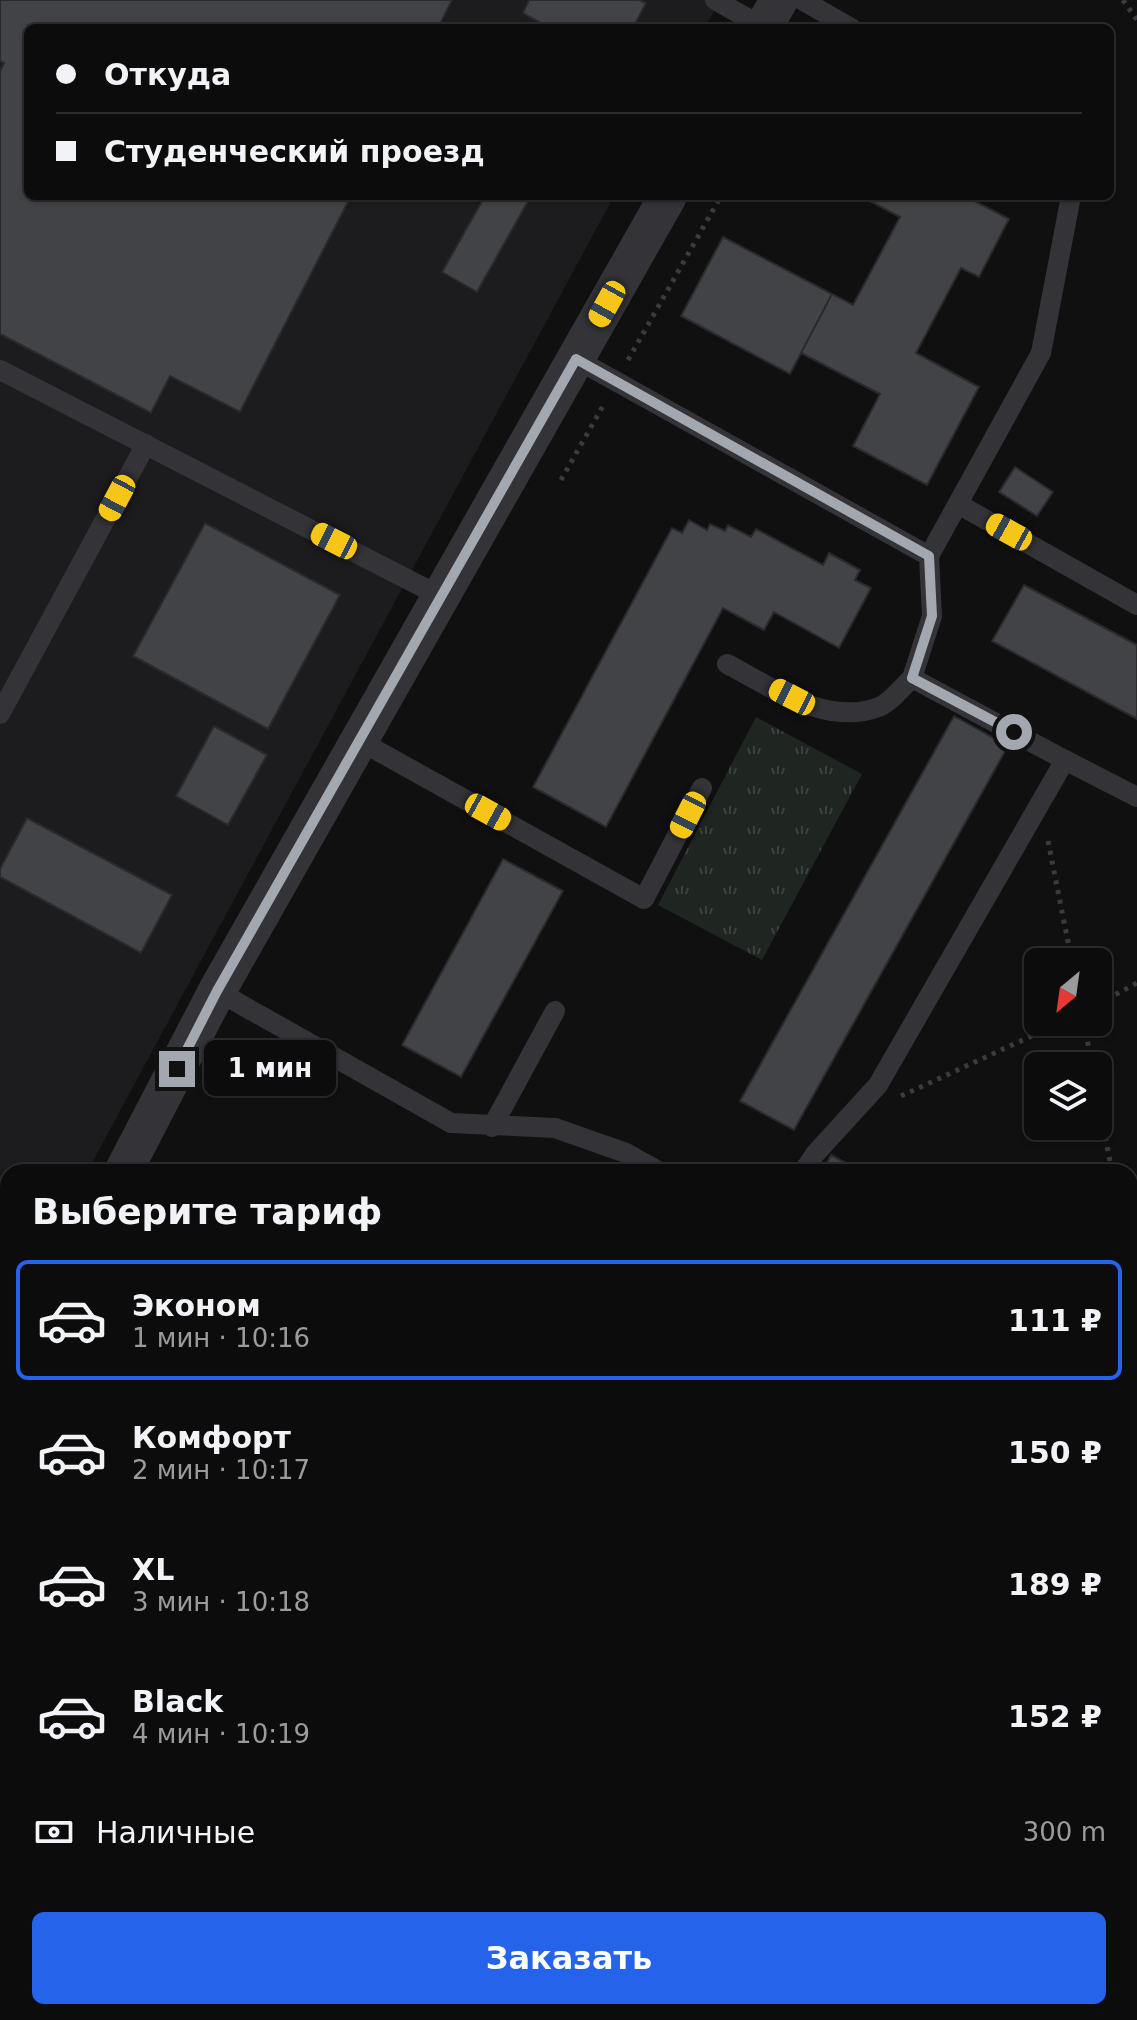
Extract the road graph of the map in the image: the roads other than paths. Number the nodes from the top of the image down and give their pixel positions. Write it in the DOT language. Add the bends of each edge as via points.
graph roads {
  1 [pos="715,0"];
  2 [pos="779,0"];
  3 [pos="802,0"];
  4 [pos="756,24"];
  5 [pos="765,24"];
  6 [pos="844,24"];
  7 [pos="666,200"];
  8 [pos="1070,200"];
  9 [pos="576,359"];
  10 [pos="0,370"];
  11 [pos="146,444"];
  12 [pos="958,504"];
  13 [pos="929,556"];
  14 [pos="442,597"];
  15 [pos="1137,605"];
  16 [pos="727,664"];
  17 [pos="912,678"];
  18 [pos="0,714"];
  19 [pos="358,740"];
  20 [pos="1065,760"];
  21 [pos="702,788"];
  22 [pos="1137,797"];
  23 [pos="217,991"];
  24 [pos="555,1011"];
  25 [pos="492,1127"];
  26 [pos="626,1153"];
  27 [pos="127,1164"];
  28 [pos="620,1164"];
  29 [pos="646,1164"];
  30 [pos="808,1164"];
  1 -- 4 [label="lane"];
  2 -- 5 [label="street"];
  3 -- 6 [label="lane"];
  7 -- 9 [label="street"];
  8 -- 12 [label="lane" via="1041,353"];
  9 -- 13 [label="lane"];
  9 -- 14 [label="street"];
  10 -- 11 [label="lane"];
  11 -- 14 [label="lane"];
  11 -- 18 [label="lane"];
  12 -- 13 [label="lane"];
  12 -- 15 [label="lane"];
  13 -- 17 [label="lane" via="932,616"];
  14 -- 19 [label="street"];
  16 -- 17 [label="lane" via="814,708 847,713 881,706"];
  17 -- 20 [label="lane"];
  19 -- 21 [label="lane" via="644,899"];
  19 -- 23 [label="street"];
  20 -- 22 [label="lane"];
  20 -- 30 [label="lane" via="878,1085"];
  23 -- 25 [label="lane" via="451,1123"];
  23 -- 27 [label="street"];
  24 -- 25 [label="lane"];
  25 -- 26 [label="lane" via="555,1128"];
  26 -- 28 [label="lane"];
  26 -- 29 [label="lane"];
}
